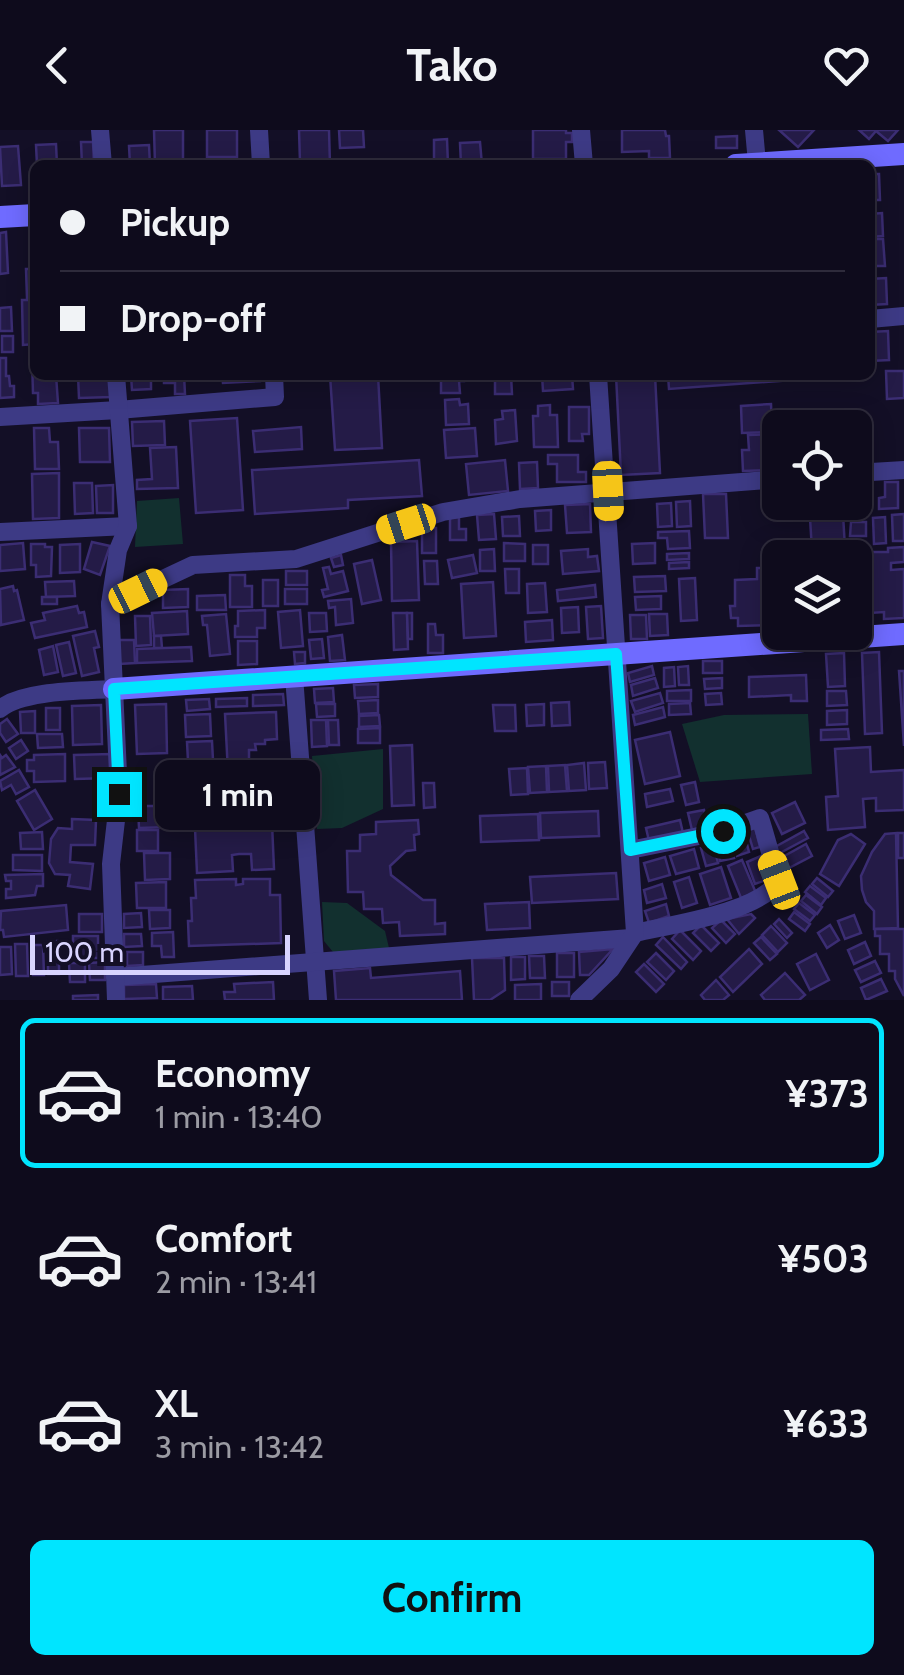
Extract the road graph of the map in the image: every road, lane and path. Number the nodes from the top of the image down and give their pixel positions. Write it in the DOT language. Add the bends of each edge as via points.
graph roads {
  1 [pos="100,130"];
  2 [pos="259,130"];
  3 [pos="581,130"];
  4 [pos="754,130"];
  5 [pos="904,154"];
  6 [pos="103,160"];
  7 [pos="261,160"];
  8 [pos="584,160"];
  9 [pos="748,160"];
  10 [pos="810,160"];
  11 [pos="30,215"];
  12 [pos="0,217"];
  13 [pos="904,316"];
  14 [pos="875,318"];
  15 [pos="116,380"];
  16 [pos="274,380"];
  17 [pos="598,380"];
  18 [pos="118,410"];
  19 [pos="0,417"];
  20 [pos="904,470"];
  21 [pos="872,473"];
  22 [pos="762,480"];
  23 [pos="608,491"];
  24 [pos="128,526"];
  25 [pos="0,532"];
  26 [pos="110,604"];
  27 [pos="904,634"];
  28 [pos="616,654"];
  29 [pos="294,676"];
  30 [pos="114,689"];
  31 [pos="0,709"];
  32 [pos="630,850"];
  33 [pos="633,936"];
  34 [pos="316,960"];
  35 [pos="115,977"];
  36 [pos="116,1000"];
  37 [pos="318,1000"];
  38 [pos="580,1000"];
  1 -- 6 [label="street"];
  2 -- 7 [label="street"];
  3 -- 8 [label="street"];
  4 -- 9 [label="street"];
  5 -- 10 [label="street"];
  11 -- 12 [label="street"];
  13 -- 14 [label="street"];
  15 -- 18 [label="street"];
  16 -- 18 [label="street" via="275,397"];
  17 -- 23 [label="street"];
  18 -- 19 [label="street"];
  18 -- 24 [label="street"];
  20 -- 21 [label="street"];
  22 -- 23 [label="street"];
  23 -- 26 [label="street" via="443,512 296,559 193,565"];
  23 -- 28 [label="street"];
  24 -- 25 [label="street"];
  24 -- 26 [label="street"];
  26 -- 30 [label="street"];
  27 -- 28 [label="street"];
  28 -- 29 [label="street"];
  28 -- 32 [label="street"];
  29 -- 30 [label="street"];
  29 -- 34 [label="street"];
  30 -- 31 [label="street" via="24,697"];
  30 -- 35 [label="street"];
  32 -- 33 [label="street"];
  32 -- 33 [label="street" via="760,818 779,880 746,906"];
  33 -- 34 [label="street"];
  33 -- 38 [label="street"];
  34 -- 35 [label="street"];
  34 -- 37 [label="street"];
  35 -- 36 [label="street"];
}
